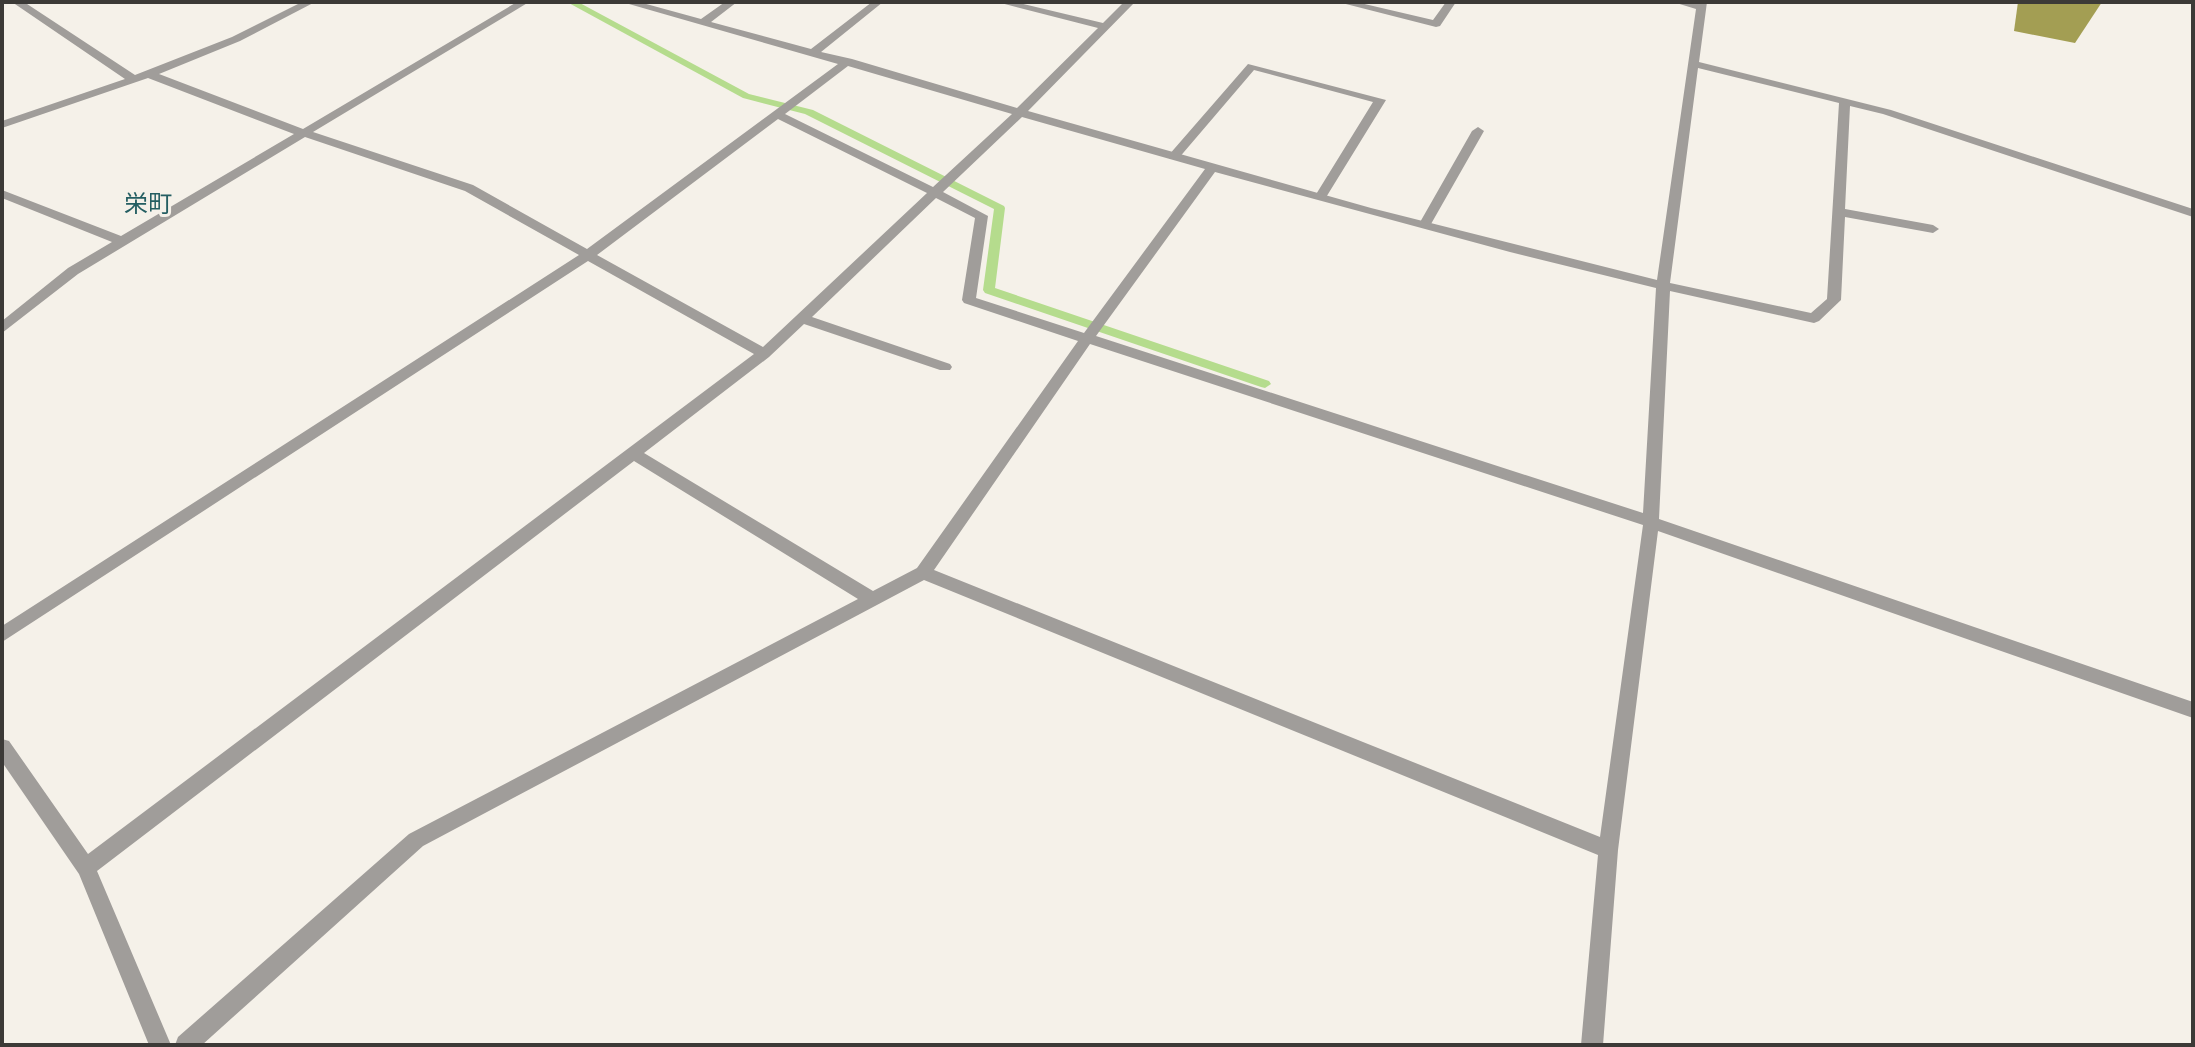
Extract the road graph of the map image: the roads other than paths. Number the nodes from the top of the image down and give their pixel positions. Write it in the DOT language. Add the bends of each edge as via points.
graph roads {
  1 [pos="17,2"];
  2 [pos="310,2"];
  3 [pos="524,2"];
  4 [pos="627,2"];
  5 [pos="732,2"];
  6 [pos="878,2"];
  7 [pos="1002,2"];
  8 [pos="1130,2"];
  9 [pos="1343,2"];
  10 [pos="1451,2"];
  11 [pos="1678,2"];
  12 [pos="1702,5"];
  13 [pos="704,22"];
  14 [pos="1105,27"];
  15 [pos="814,52"];
  16 [pos="848,61"];
  17 [pos="1695,64"];
  18 [pos="148,74"];
  19 [pos="134,80"];
  20 [pos="1845,101"];
  21 [pos="1019,113"];
  22 [pos="777,114"];
  23 [pos="2,125"];
  24 [pos="1478,131"];
  25 [pos="301,132"];
  26 [pos="1174,156"];
  27 [pos="1213,167"];
  28 [pos="936,191"];
  29 [pos="2,194"];
  30 [pos="1321,196"];
  31 [pos="1839,212"];
  32 [pos="2193,213"];
  33 [pos="1425,224"];
  34 [pos="1933,229"];
  35 [pos="122,241"];
  36 [pos="588,255"];
  37 [pos="1663,288"];
  38 [pos="801,318"];
  39 [pos="2,328"];
  40 [pos="1086,340"];
  41 [pos="764,354"];
  42 [pos="945,367"];
  43 [pos="633,453"];
  44 [pos="1651,522"];
  45 [pos="923,573"];
  46 [pos="872,599"];
  47 [pos="2,635"];
  48 [pos="2193,710"];
  49 [pos="2,747"];
  50 [pos="1608,850"];
  51 [pos="86,868"];
  52 [pos="160,1045"];
  53 [pos="186,1045"];
  54 [pos="1592,1045"];
  1 -- 19 [label="street"];
  2 -- 18 [label="street"];
  3 -- 25 [label="street"];
  4 -- 13 [label="street"];
  5 -- 13 [label="street"];
  6 -- 15 [label="street"];
  7 -- 14 [label="street"];
  8 -- 14 [label="street"];
  9 -- 10 [label="street" via="1436,24"];
  11 -- 12 [label="street"];
  12 -- 17 [label="street"];
  13 -- 15 [label="street"];
  14 -- 21 [label="street"];
  15 -- 16 [label="street"];
  16 -- 21 [label="street"];
  16 -- 22 [label="street"];
  17 -- 20 [label="street"];
  17 -- 37 [label="street"];
  18 -- 19 [label="street"];
  18 -- 25 [label="street"];
  19 -- 23 [label="street"];
  20 -- 31 [label="street"];
  20 -- 32 [label="street"];
  21 -- 26 [label="street"];
  21 -- 28 [label="street"];
  22 -- 28 [label="street"];
  22 -- 36 [label="street"];
  24 -- 33 [label="street"];
  25 -- 35 [label="street"];
  25 -- 36 [label="street" via="469,188"];
  26 -- 27 [label="street"];
  26 -- 30 [label="street" via="1252,66 1380,100"];
  27 -- 30 [label="street"];
  27 -- 40 [label="street"];
  28 -- 38 [label="street"];
  28 -- 40 [label="street" via="982,216 969,300"];
  29 -- 35 [label="street"];
  30 -- 33 [label="street"];
  31 -- 34 [label="street"];
  31 -- 37 [label="street" via="1834,300 1814,318"];
  33 -- 37 [label="street"];
  35 -- 39 [label="street" via="73,271"];
  36 -- 41 [label="street"];
  36 -- 47 [label="street"];
  37 -- 44 [label="street"];
  38 -- 41 [label="street"];
  38 -- 42 [label="street"];
  40 -- 44 [label="street"];
  40 -- 45 [label="street"];
  41 -- 43 [label="street"];
  43 -- 46 [label="street"];
  43 -- 51 [label="street"];
  44 -- 48 [label="street"];
  44 -- 50 [label="street"];
  45 -- 46 [label="street"];
  45 -- 50 [label="street"];
  46 -- 53 [label="street" via="416,840"];
  49 -- 51 [label="street"];
  50 -- 54 [label="street"];
  51 -- 52 [label="street"];
}
